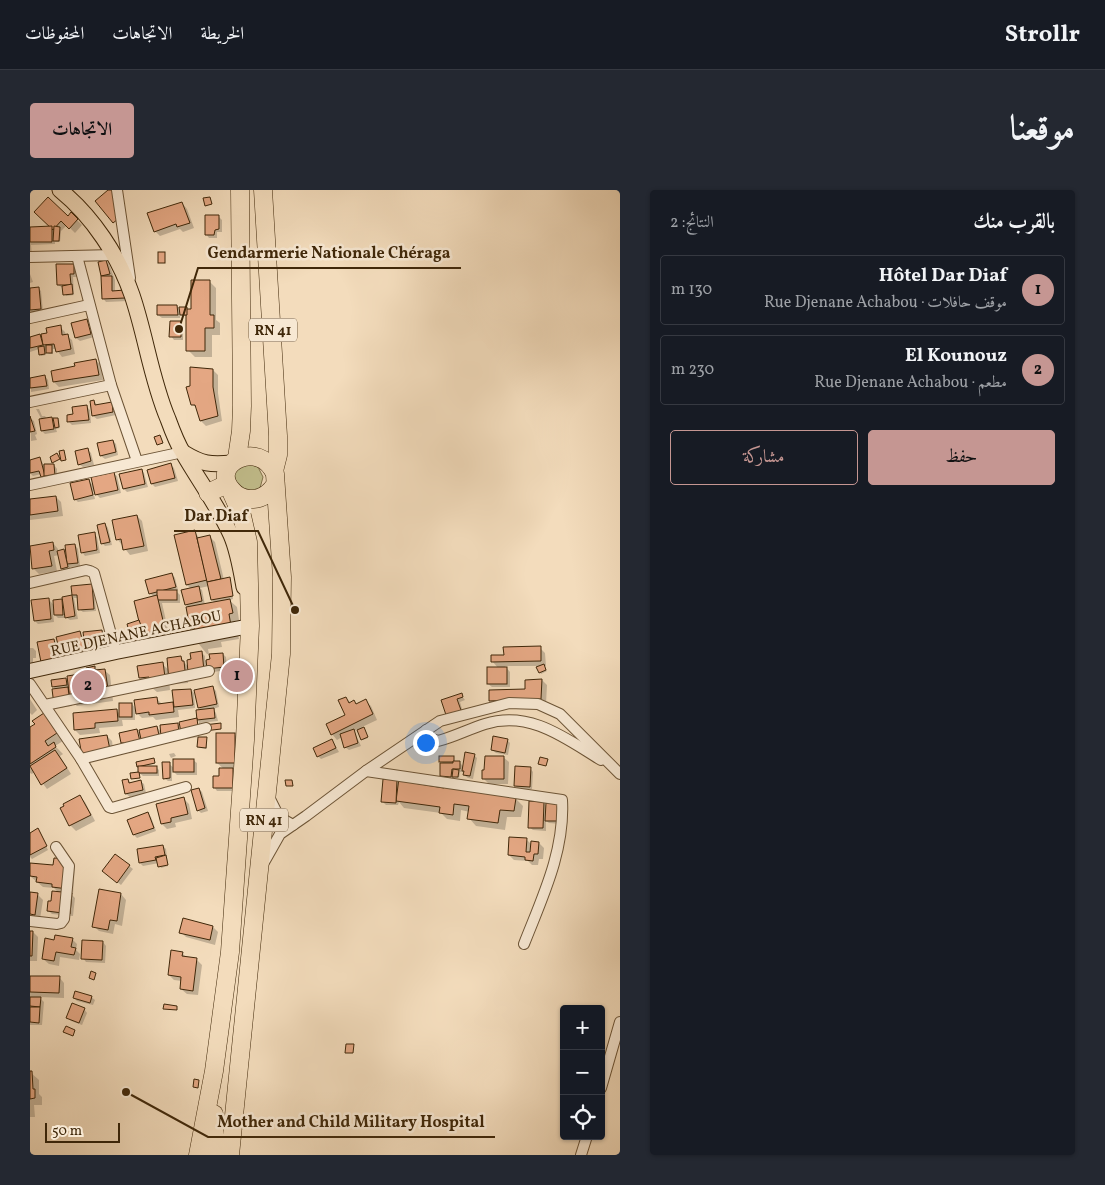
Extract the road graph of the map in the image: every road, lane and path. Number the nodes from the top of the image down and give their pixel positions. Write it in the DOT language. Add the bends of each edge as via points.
graph roads {
  1 [pos="60,190"];
  2 [pos="117,190"];
  3 [pos="240,190"];
  4 [pos="263,190"];
  5 [pos="114,255"];
  6 [pos="77,256"];
  7 [pos="30,257"];
  8 [pos="132,296"];
  9 [pos="88,305"];
  10 [pos="30,318"];
  11 [pos="111,385"];
  12 [pos="30,402"];
  13 [pos="182,452"];
  14 [pos="234,460"];
  15 [pos="137,461"];
  16 [pos="275,478"];
  17 [pos="30,485"];
  18 [pos="229,486"];
  19 [pos="208,493"];
  20 [pos="30,583"];
  21 [pos="250,622"];
  22 [pos="116,652"];
  23 [pos="30,671"];
  24 [pos="209,671"];
  25 [pos="30,684"];
  26 [pos="45,705"];
  27 [pos="206,728"];
  28 [pos="426,730"];
  29 [pos="81,759"];
  30 [pos="366,770"];
  31 [pos="618,772"];
  32 [pos="186,787"];
  33 [pos="267,792"];
  34 [pos="294,825"];
  35 [pos="56,847"];
  36 [pos="258,872"];
  37 [pos="30,921"];
  38 [pos="524,944"];
  39 [pos="620,1022"];
  40 [pos="214,1071"];
  41 [pos="605,1074"];
  42 [pos="586,1140"];
  43 [pos="198,1155"];
  44 [pos="214,1155"];
  45 [pos="230,1155"];
  46 [pos="581,1155"];
  1 -- 5 [label="main road" via="78,205"];
  2 -- 8 [label="street"];
  3 -- 14 [label="highway, RN 41" via="242,412"];
  4 -- 16 [label="highway, RN 41" via="278,436"];
  5 -- 6 [label="street"];
  5 -- 8 [label="main road"];
  6 -- 7 [label="street"];
  6 -- 9 [label="street"];
  8 -- 13 [label="main road" via="149,361"];
  9 -- 10 [label="street"];
  9 -- 11 [label="street"];
  11 -- 12 [label="street"];
  11 -- 15 [label="street"];
  13 -- 14 [label="main road" via="208,464"];
  13 -- 15 [label="street"];
  13 -- 19 [label="main road"];
  14 -- 16 [label="highway" via="244,456 264,460"];
  14 -- 18 [label="highway" via="226,476"];
  15 -- 17 [label="street"];
  16 -- 18 [label="highway" via="266,495 251,499 236,494"];
  16 -- 33 [label="highway, RN 41" via="282,609"];
  18 -- 19 [label="highway"];
  18 -- 21 [label="highway, RN 41" via="245,524 248,542"];
  19 -- 21 [label="main road" via="232,538"];
  20 -- 22 [label="street" via="86,570 94,574"];
  21 -- 22 [label="main road, RUE DJENANE ACHABOU"];
  21 -- 40 [label="highway, RN 41" via="241,815 230,952"];
  22 -- 23 [label="main road, RUE DJENANE ACHABOU"];
  24 -- 26 [label="street"];
  25 -- 26 [label="street"];
  26 -- 29 [label="street"];
  27 -- 29 [label="street"];
  28 -- 30 [label="street"];
  28 -- 31 [label="street" via="430,738 438,741 502,721 536,723"];
  28 -- 31 [label="street" via="440,721 509,703 538,704 560,714"];
  29 -- 32 [label="street" via="107,806 112,808"];
  30 -- 34 [label="street"];
  30 -- 38 [label="street" via="562,800 556,861"];
  33 -- 34 [label="street" via="279,818"];
  33 -- 36 [label="highway, RN 41"];
  34 -- 36 [label="street" via="280,834"];
  35 -- 37 [label="street" via="69,866 64,919 57,924"];
  36 -- 45 [label="highway, RN 41"];
  39 -- 41 [label="street"];
  40 -- 43 [label="highway"];
  40 -- 44 [label="highway, RN 41"];
  42 -- 46 [label="street"];
}
